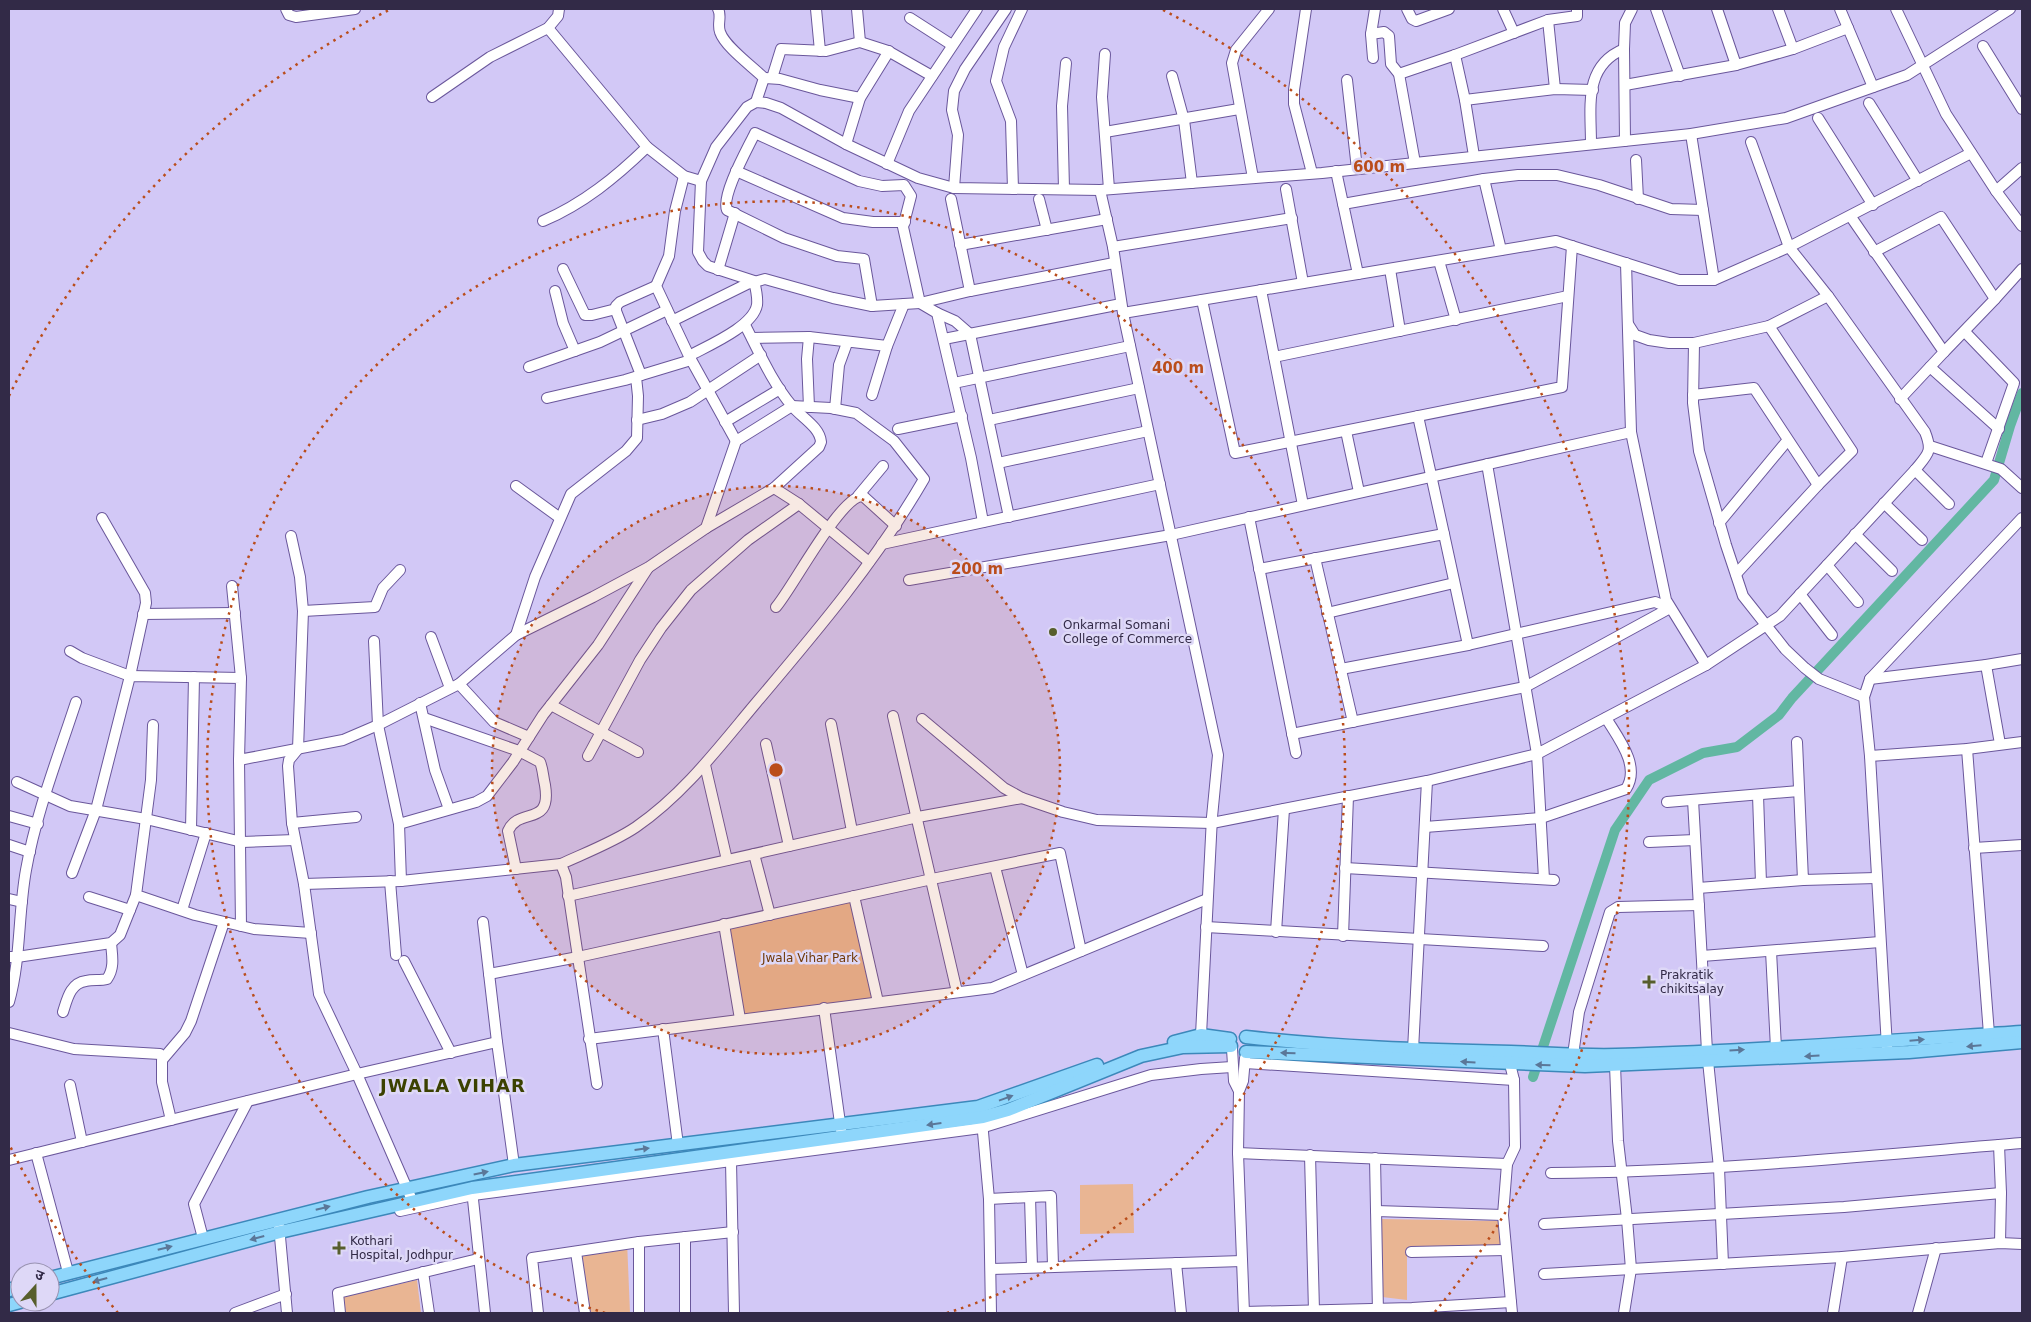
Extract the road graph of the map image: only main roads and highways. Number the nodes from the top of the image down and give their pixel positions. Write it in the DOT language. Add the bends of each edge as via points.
graph roads {
  1 [pos="2022,1032"];
  2 [pos="1246,1038"];
  3 [pos="2022,1042"];
  4 [pos="1232,1045"];
  5 [pos="1887,1047"];
  6 [pos="1708,1056"];
  7 [pos="1245,1058"];
  8 [pos="1569,1059"];
  9 [pos="1514,1060"];
  10 [pos="982,1117"];
  11 [pos="842,1131"];
  12 [pos="410,1194"];
  13 [pos="279,1229"];
  14 [pos="60,1275"];
  15 [pos="60,1291"];
  5 -- 1 [label="main road, one-way"];
  2 -- 4 [label="main road" via="1238,1036"];
  2 -- 7 [label="main road" via="1249,1044"];
  2 -- 9 [label="main road"];
  3 -- 5 [label="main road, one-way"];
  4 -- 7 [label="main road"];
  4 -- 10 [label="main road" via="1183,1047 1142,1056 1008,1110"];
  10 -- 4 [label="main road, one-way" via="1139,1050 1201,1035"];
  5 -- 6 [label="main road, one-way"];
  6 -- 5 [label="main road, one-way" via="1776,1048"];
  6 -- 8 [label="main road" via="1615,1055"];
  6 -- 8 [label="main road" via="1615,1065"];
  9 -- 7 [label="main road, one-way" via="1346,1063"];
  8 -- 9 [label="main road"];
  10 -- 11 [label="main road"];
  11 -- 12 [label="main road" via="730,1156 472,1191"];
  12 -- 11 [label="main road, one-way" via="514,1165 678,1145"];
  12 -- 13 [label="main road"];
  14 -- 13 [label="main road, one-way" via="203,1238"];
  13 -- 15 [label="main road, one-way"];
}
